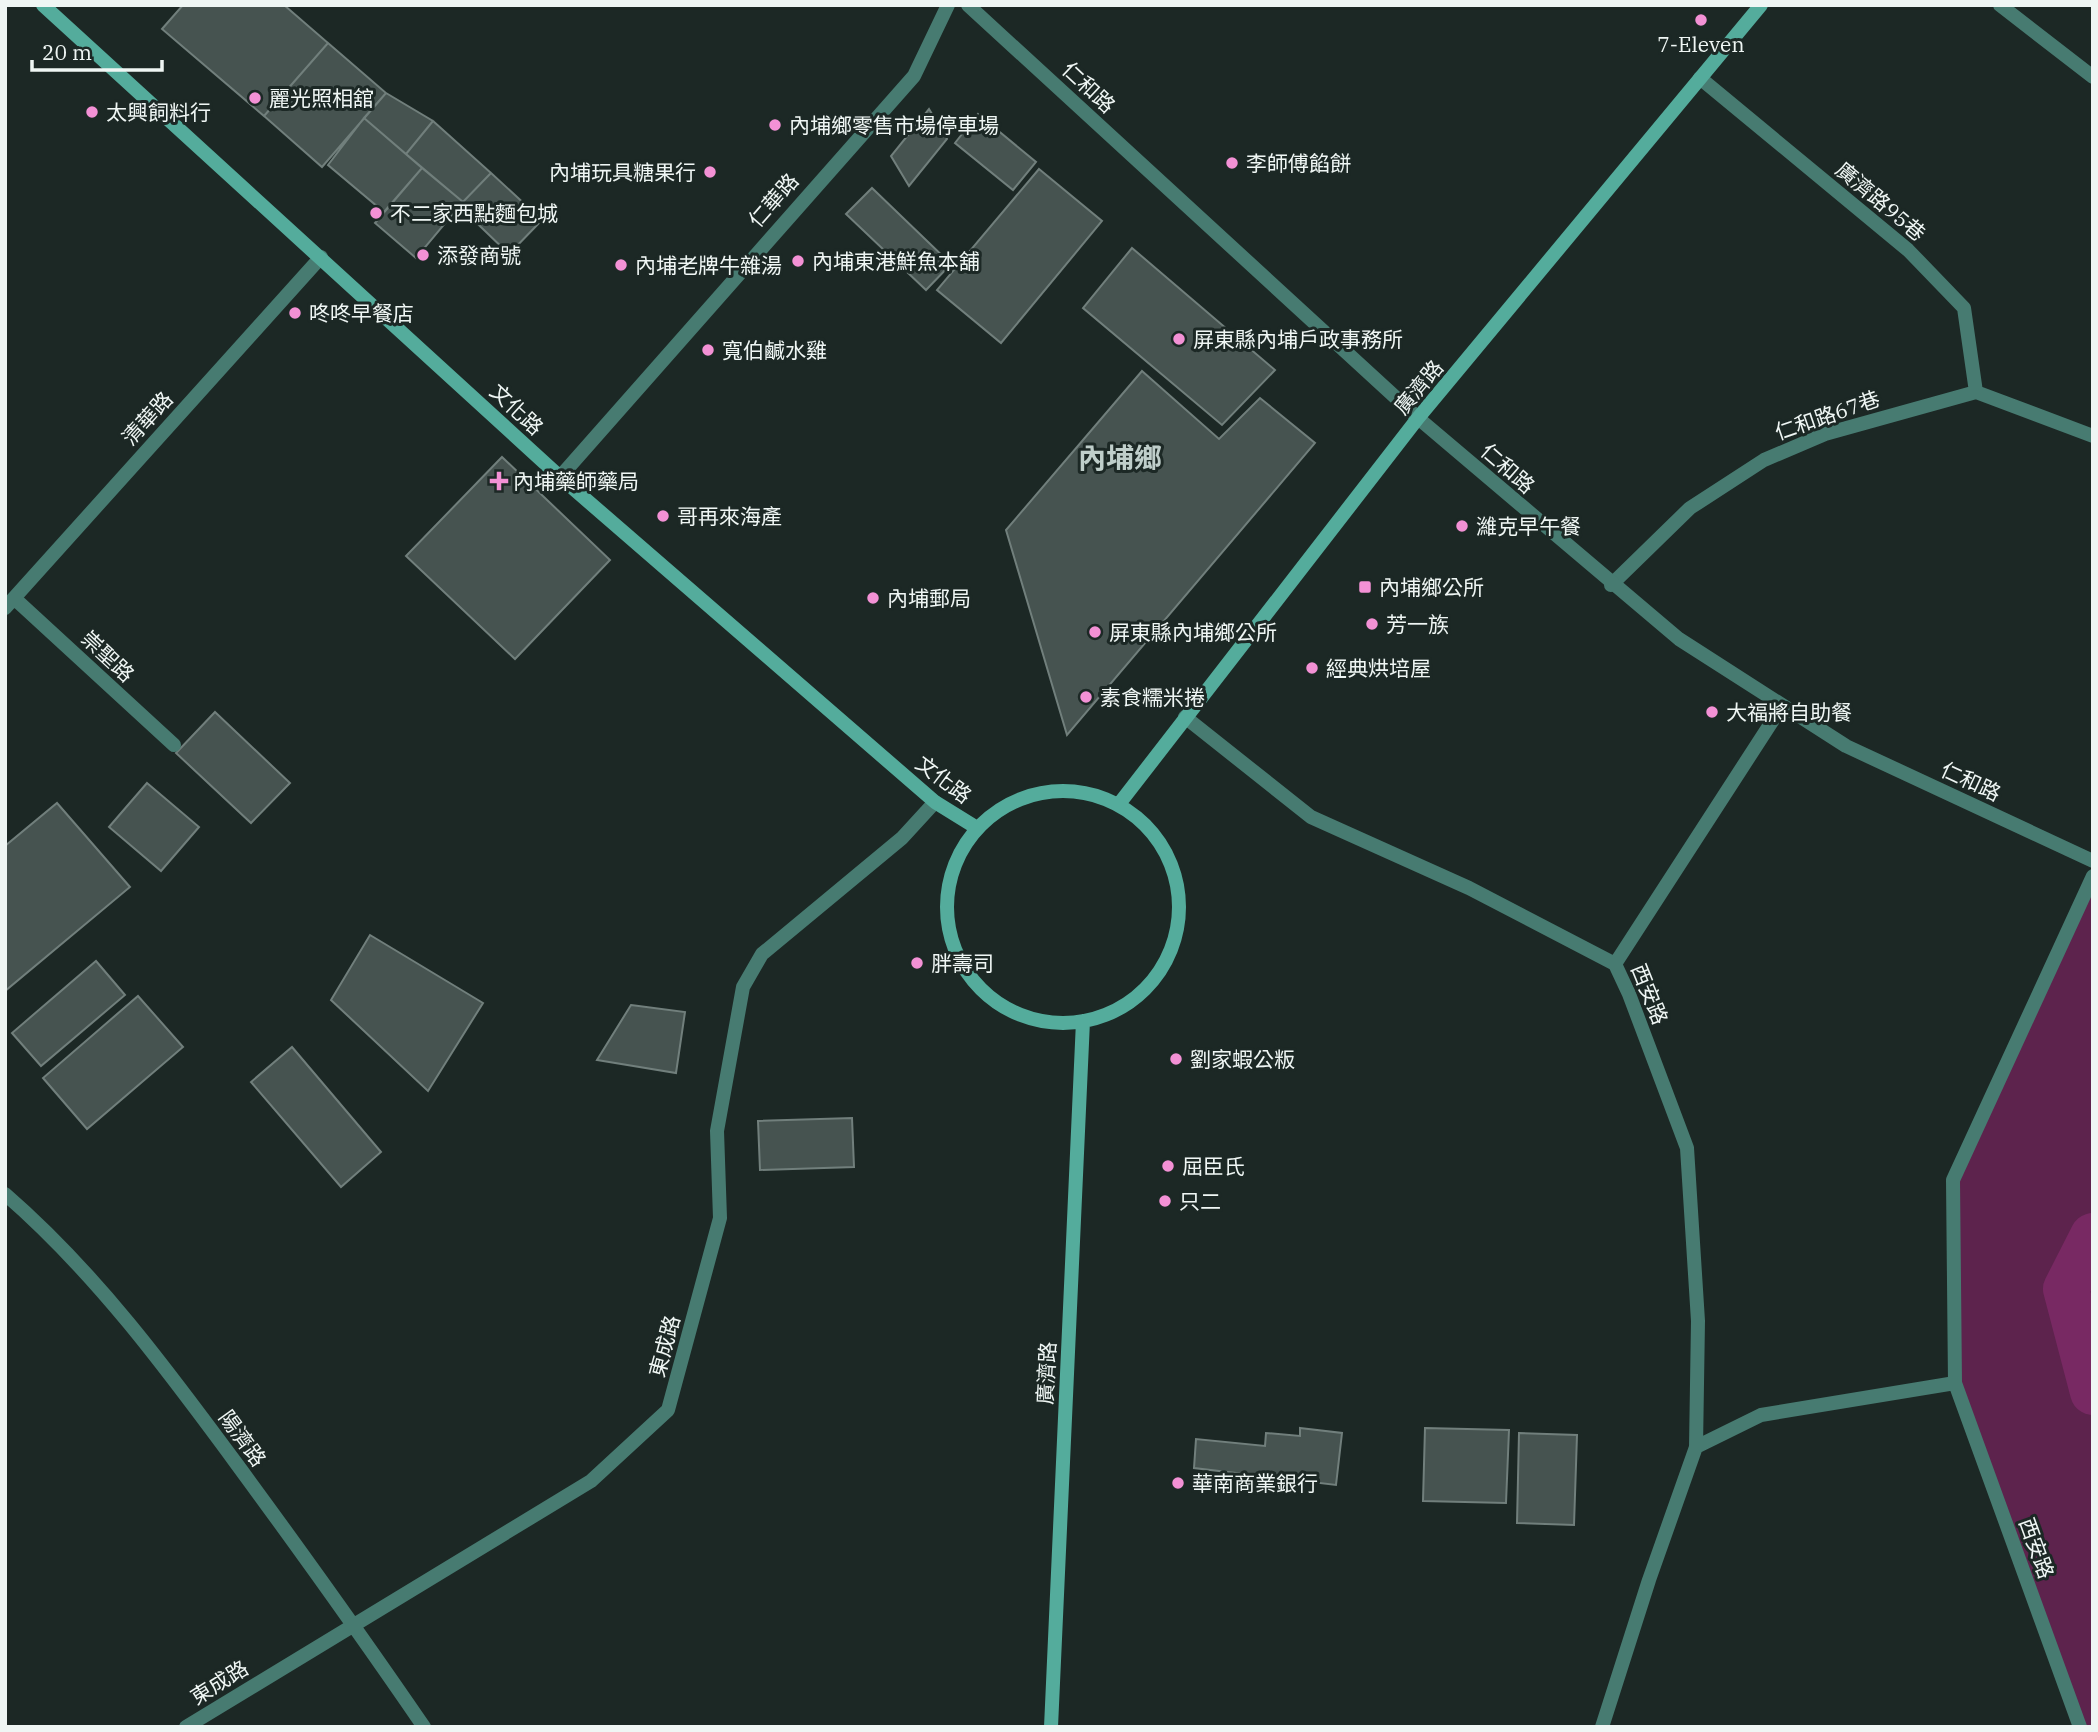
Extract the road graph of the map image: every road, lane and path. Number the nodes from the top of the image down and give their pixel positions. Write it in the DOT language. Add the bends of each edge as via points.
graph roads {
  1 [pos="43,5"];
  2 [pos="948,5"];
  3 [pos="968,5"];
  4 [pos="2000,5"];
  5 [pos="1757,7"];
  6 [pos="2093,77"];
  7 [pos="1700,78"];
  8 [pos="321,257"];
  9 [pos="1976,392"];
  10 [pos="1418,418"];
  11 [pos="2093,436"];
  12 [pos="560,477"];
  13 [pos="1611,585"];
  14 [pos="10,603"];
  15 [pos="1782,706"];
  16 [pos="1185,718"];
  17 [pos="174,746"];
  18 [pos="935,802"];
  19 [pos="1119,804"];
  20 [pos="977,828"];
  21 [pos="2093,861"];
  22 [pos="2093,876"];
  23 [pos="1615,964"];
  24 [pos="1083,1021"];
  25 [pos="5,1194"];
  26 [pos="1955,1383"];
  27 [pos="1696,1447"];
  28 [pos="355,1625"];
  29 [pos="186,1727"];
  30 [pos="424,1727"];
  31 [pos="1051,1727"];
  32 [pos="1602,1727"];
  33 [pos="2080,1727"];
  1 -- 8 [label="main road, 文化路"];
  2 -- 12 [label="street, 仁華路" via="914,76"];
  3 -- 10 [label="street, 仁和路"];
  4 -- 6 [label="street"];
  5 -- 7 [label="main road, 廣濟路"];
  7 -- 9 [label="street, 廣濟路95巷" via="1908,250 1964,308"];
  7 -- 10 [label="main road, 廣濟路"];
  8 -- 12 [label="main road, 文化路"];
  8 -- 14 [label="street, 清華路"];
  9 -- 11 [label="street"];
  9 -- 13 [label="street, 仁和路67巷" via="1825,435 1764,460 1689,508"];
  10 -- 13 [label="street, 仁和路"];
  10 -- 16 [label="main road, 廣濟路"];
  12 -- 18 [label="main road, 文化路"];
  13 -- 15 [label="street, 仁和路" via="1679,639"];
  14 -- 17 [label="street, 崇聖路"];
  15 -- 21 [label="street, 仁和路" via="1846,746"];
  15 -- 23 [label="street"];
  16 -- 19 [label="main road, 廣濟路"];
  16 -- 23 [label="street, 西安路" via="1311,817 1469,888"];
  18 -- 20 [label="main road, 文化路"];
  18 -- 28 [label="street, 東成路" via="902,838 762,954 743,987 717,1131 720,1218 668,1410 591,1480"];
  19 -- 20 [label="main road" via="1082,792 1044,792 1007,805"];
  19 -- 24 [label="main road" via="1151,830 1172,865 1180,905 1174,946 1154,981 1122,1008"];
  20 -- 24 [label="main road" via="957,858 947,892 948,928 961,962 983,991 1013,1012 1047,1022"];
  22 -- 26 [label="street, 西安路" via="1953,1180"];
  23 -- 27 [label="street, 西安路" via="1687,1148 1698,1321"];
  24 -- 31 [label="main road, 廣濟路"];
  25 -- 28 [label="street, 陽濟路" via="47,1231 160,1361"];
  26 -- 27 [label="street" via="1761,1415"];
  26 -- 33 [label="street, 西安路"];
  27 -- 32 [label="street, 西安路"];
  28 -- 29 [label="street, 東成路"];
  28 -- 30 [label="street, 陽濟路"];
}
